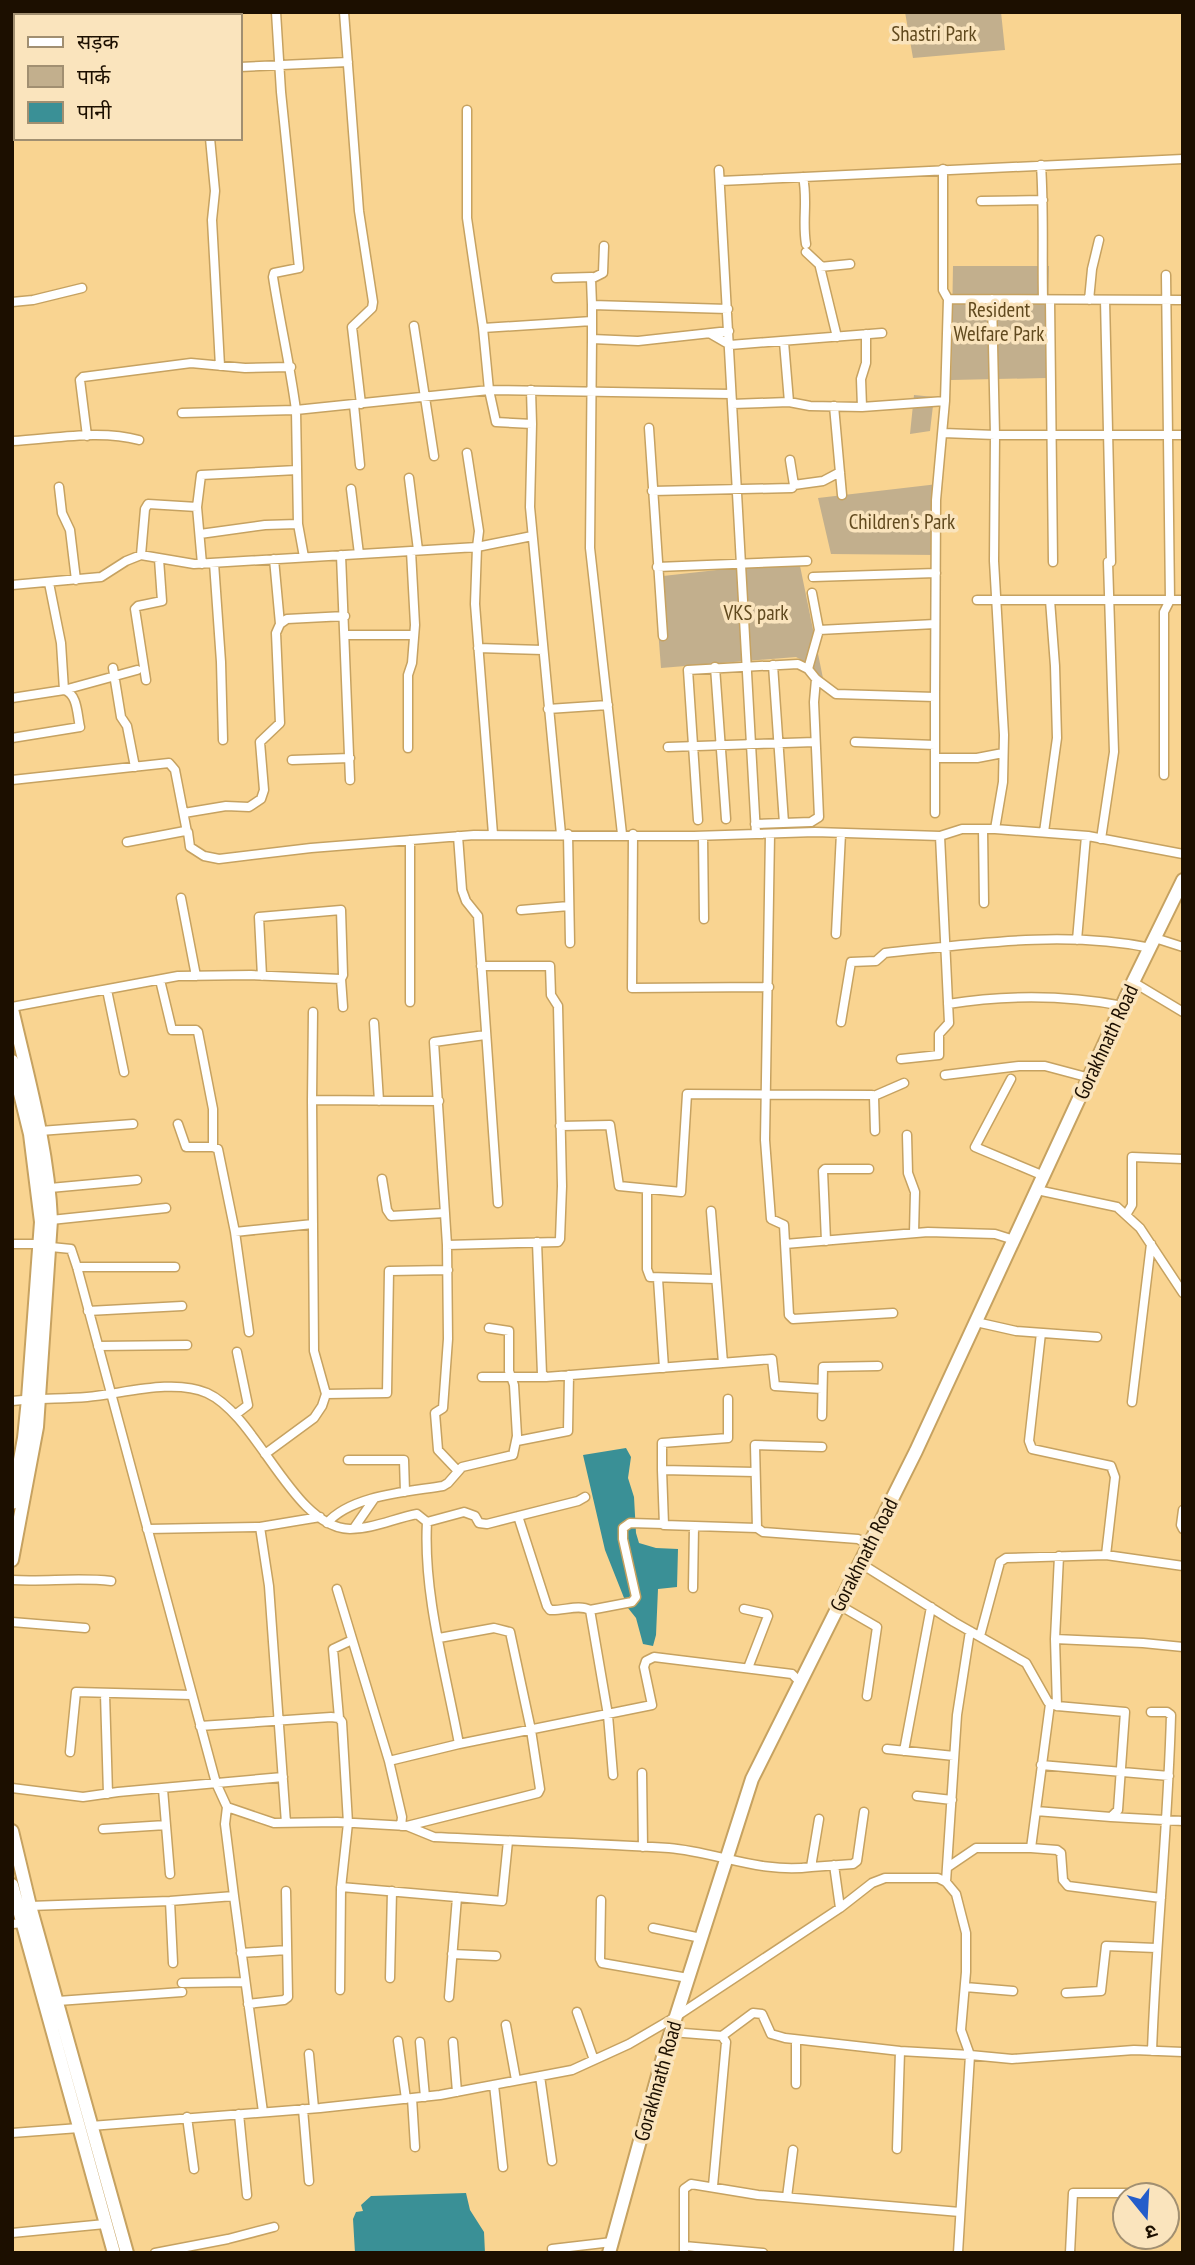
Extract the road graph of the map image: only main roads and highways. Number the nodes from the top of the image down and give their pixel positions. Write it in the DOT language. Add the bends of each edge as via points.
graph roads {
  1 [pos="1183,880"];
  2 [pos="12,1008"];
  3 [pos="12,1060"];
  4 [pos="45,1245"];
  5 [pos="34,1399"];
  6 [pos="12,1503"];
  7 [pos="12,1560"];
  8 [pos="12,1831"];
  9 [pos="12,1885"];
  10 [pos="18,1923"];
  11 [pos="85,2127"];
  12 [pos="610,2248"];
  13 [pos="114,2253"];
  14 [pos="127,2253"];
  1 -- 12 [label="main road, Gorakhnath Road" via="916,1451 752,1779 671,2032"];
  2 -- 4 [label="main road" via="50,1188 51,1220"];
  3 -- 4 [label="main road" via="30,1134"];
  4 -- 5 [label="main road"];
  5 -- 6 [label="main road"];
  5 -- 7 [label="main road" via="37,1427"];
  8 -- 11 [label="main road" via="58,2001"];
  9 -- 10 [label="main road"];
  10 -- 11 [label="main road"];
  11 -- 13 [label="main road"];
  11 -- 14 [label="main road"];
}
